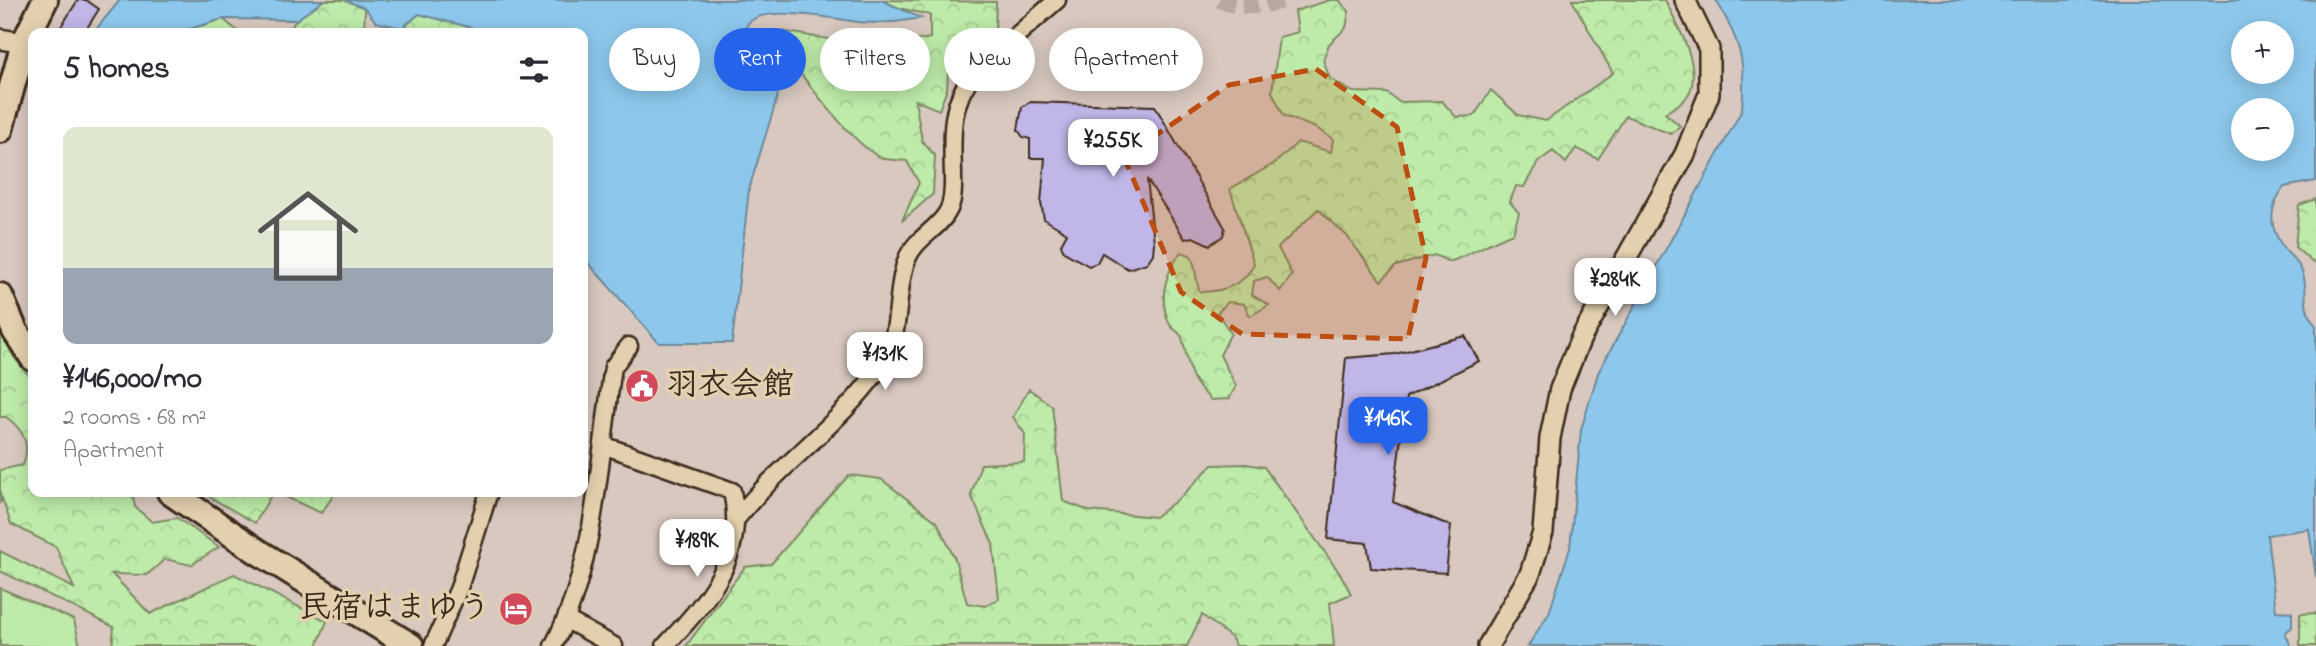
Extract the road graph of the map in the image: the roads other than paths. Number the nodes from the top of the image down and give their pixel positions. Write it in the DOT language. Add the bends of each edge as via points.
graph roads {
  1 [pos="45,0"];
  2 [pos="1057,0"];
  3 [pos="1685,0"];
  4 [pos="12,41"];
  5 [pos="0,130"];
  6 [pos="0,296"];
  7 [pos="629,346"];
  8 [pos="28,350"];
  9 [pos="603,445"];
  10 [pos="177,497"];
  11 [pos="487,497"];
  12 [pos="738,517"];
  13 [pos="567,620"];
  14 [pos="411,646"];
  15 [pos="433,646"];
  16 [pos="553,646"];
  17 [pos="614,646"];
  18 [pos="665,646"];
  19 [pos="1488,646"];
  1 -- 4 [label="main road"];
  2 -- 12 [label="street" via="963,86 952,120 953,189 948,211 908,256 897,321 883,363 840,415 754,496"];
  3 -- 19 [label="street" via="1709,49 1709,94 1685,154 1581,338 1560,388 1550,438 1543,532 1530,574"];
  4 -- 5 [label="main road"];
  6 -- 8 [label="main road"];
  7 -- 9 [label="street" via="613,367"];
  9 -- 12 [label="street" via="732,491"];
  9 -- 13 [label="street" via="581,577"];
  10 -- 14 [label="main road"];
  11 -- 15 [label="street" via="459,588"];
  12 -- 18 [label="street" via="727,564 700,609"];
  13 -- 16 [label="street"];
  13 -- 17 [label="street"];
}
